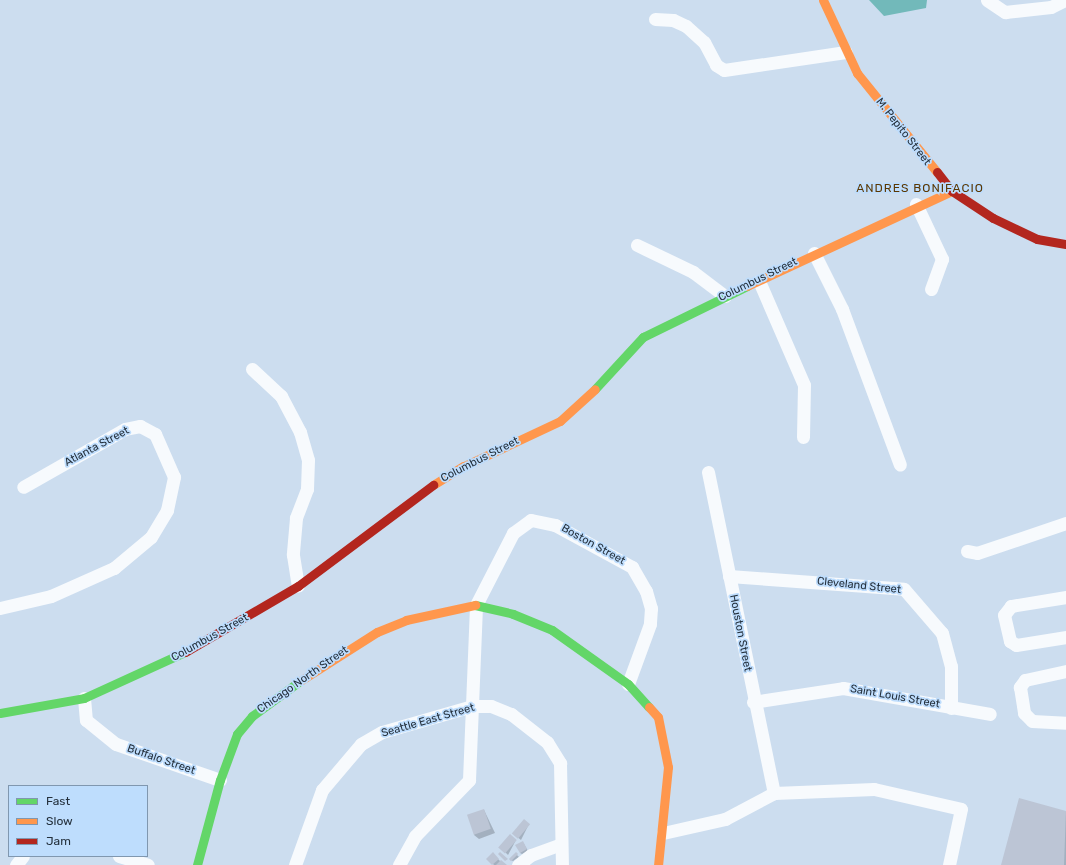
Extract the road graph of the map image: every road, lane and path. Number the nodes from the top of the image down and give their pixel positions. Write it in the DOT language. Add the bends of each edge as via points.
graph roads {
  1 [pos="824,0"];
  2 [pos="987,0"];
  3 [pos="1065,0"];
  4 [pos="655,19"];
  5 [pos="846,52"];
  6 [pos="952,191"];
  7 [pos="916,204"];
  8 [pos="637,244"];
  9 [pos="1066,244"];
  10 [pos="814,253"];
  11 [pos="758,281"];
  12 [pos="931,289"];
  13 [pos="725,296"];
  14 [pos="252,369"];
  15 [pos="803,437"];
  16 [pos="900,465"];
  17 [pos="708,472"];
  18 [pos="23,487"];
  19 [pos="1066,523"];
  20 [pos="967,551"];
  21 [pos="729,576"];
  22 [pos="298,586"];
  23 [pos="1066,597"];
  24 [pos="476,605"];
  25 [pos="0,608"];
  26 [pos="1066,637"];
  27 [pos="1066,671"];
  28 [pos="628,684"];
  29 [pos="84,698"];
  30 [pos="753,702"];
  31 [pos="472,706"];
  32 [pos="952,708"];
  33 [pos="0,713"];
  34 [pos="990,714"];
  35 [pos="1066,723"];
  36 [pos="220,780"];
  37 [pos="774,792"];
  38 [pos="663,833"];
  39 [pos="559,844"];
  40 [pos="22,857"];
  41 [pos="122,857"];
  42 [pos="16,865"];
  43 [pos="148,865"];
  44 [pos="197,865"];
  45 [pos="295,865"];
  46 [pos="399,865"];
  47 [pos="518,865"];
  48 [pos="562,865"];
  49 [pos="658,865"];
  50 [pos="949,865"];
  1 -- 5 [label="street, M. Pepito Street"];
  2 -- 3 [label="street" via="1005,12 1051,7"];
  4 -- 5 [label="street" via="673,20 686,26 704,42 716,65 724,70"];
  5 -- 6 [label="street, M. Pepito Street" via="898,127"];
  6 -- 7 [label="street, Columbus Street"];
  6 -- 9 [label="street, M. Pepito Street" via="992,218 1030,236 1050,244"];
  7 -- 10 [label="street, Columbus Street"];
  7 -- 12 [label="street" via="942,256"];
  8 -- 13 [label="street" via="693,272"];
  10 -- 11 [label="street, Columbus Street"];
  10 -- 16 [label="street" via="842,309"];
  11 -- 13 [label="street, Columbus Street"];
  11 -- 15 [label="street" via="804,385"];
  13 -- 22 [label="street, Columbus Street" via="643,337 608,377 560,421 464,466 412,498"];
  14 -- 22 [label="street" via="281,396 300,432 308,460 307,489 296,518 292,555"];
  17 -- 21 [label="street, Houston Street"];
  18 -- 25 [label="street, Atlanta Street" via="125,429 140,426 154,434 174,477 167,510 151,536 114,568 52,596"];
  19 -- 20 [label="street" via="977,553"];
  21 -- 30 [label="street, Houston Street"];
  21 -- 32 [label="street, Cleveland Street" via="904,589 942,633 951,666"];
  22 -- 29 [label="street, Columbus Street" via="148,672"];
  23 -- 26 [label="street" via="1011,606 1004,616 1010,641 1016,645"];
  24 -- 28 [label="street, Chicago North Street" via="513,614 552,630"];
  24 -- 28 [label="street, Boston Street" via="513,533 531,520 562,528 632,567 646,591 651,608 650,624"];
  24 -- 31 [label="street"];
  24 -- 36 [label="street, Chicago North Street" via="406,620 334,656 252,716 237,734"];
  27 -- 35 [label="street" via="1025,680 1020,687 1024,713 1032,721"];
  28 -- 38 [label="street, Chicago North Street" via="658,717 665,740 668,767"];
  29 -- 33 [label="street, Columbus Street"];
  29 -- 36 [label="street, Buffalo Street" via="86,720 116,744"];
  30 -- 32 [label="street, Saint Louis Street" via="843,688"];
  30 -- 37 [label="street, Houston Street"];
  31 -- 39 [label="street, Seattle East Street" via="491,706 511,714 547,742 560,763 562,780"];
  31 -- 45 [label="street, Seattle East Street" via="382,732 361,744 322,790"];
  31 -- 46 [label="street" via="469,780 415,836"];
  32 -- 34 [label="street, Saint Louis Street"];
  36 -- 44 [label="street, Chicago North Street"];
  37 -- 38 [label="street" via="725,819"];
  37 -- 50 [label="street" via="874,789 961,809"];
  38 -- 49 [label="street, Chicago North Street"];
  39 -- 47 [label="street" via="531,855"];
  39 -- 48 [label="street, Seattle East Street"];
  40 -- 42 [label="street"];
  41 -- 43 [label="street"];
}
